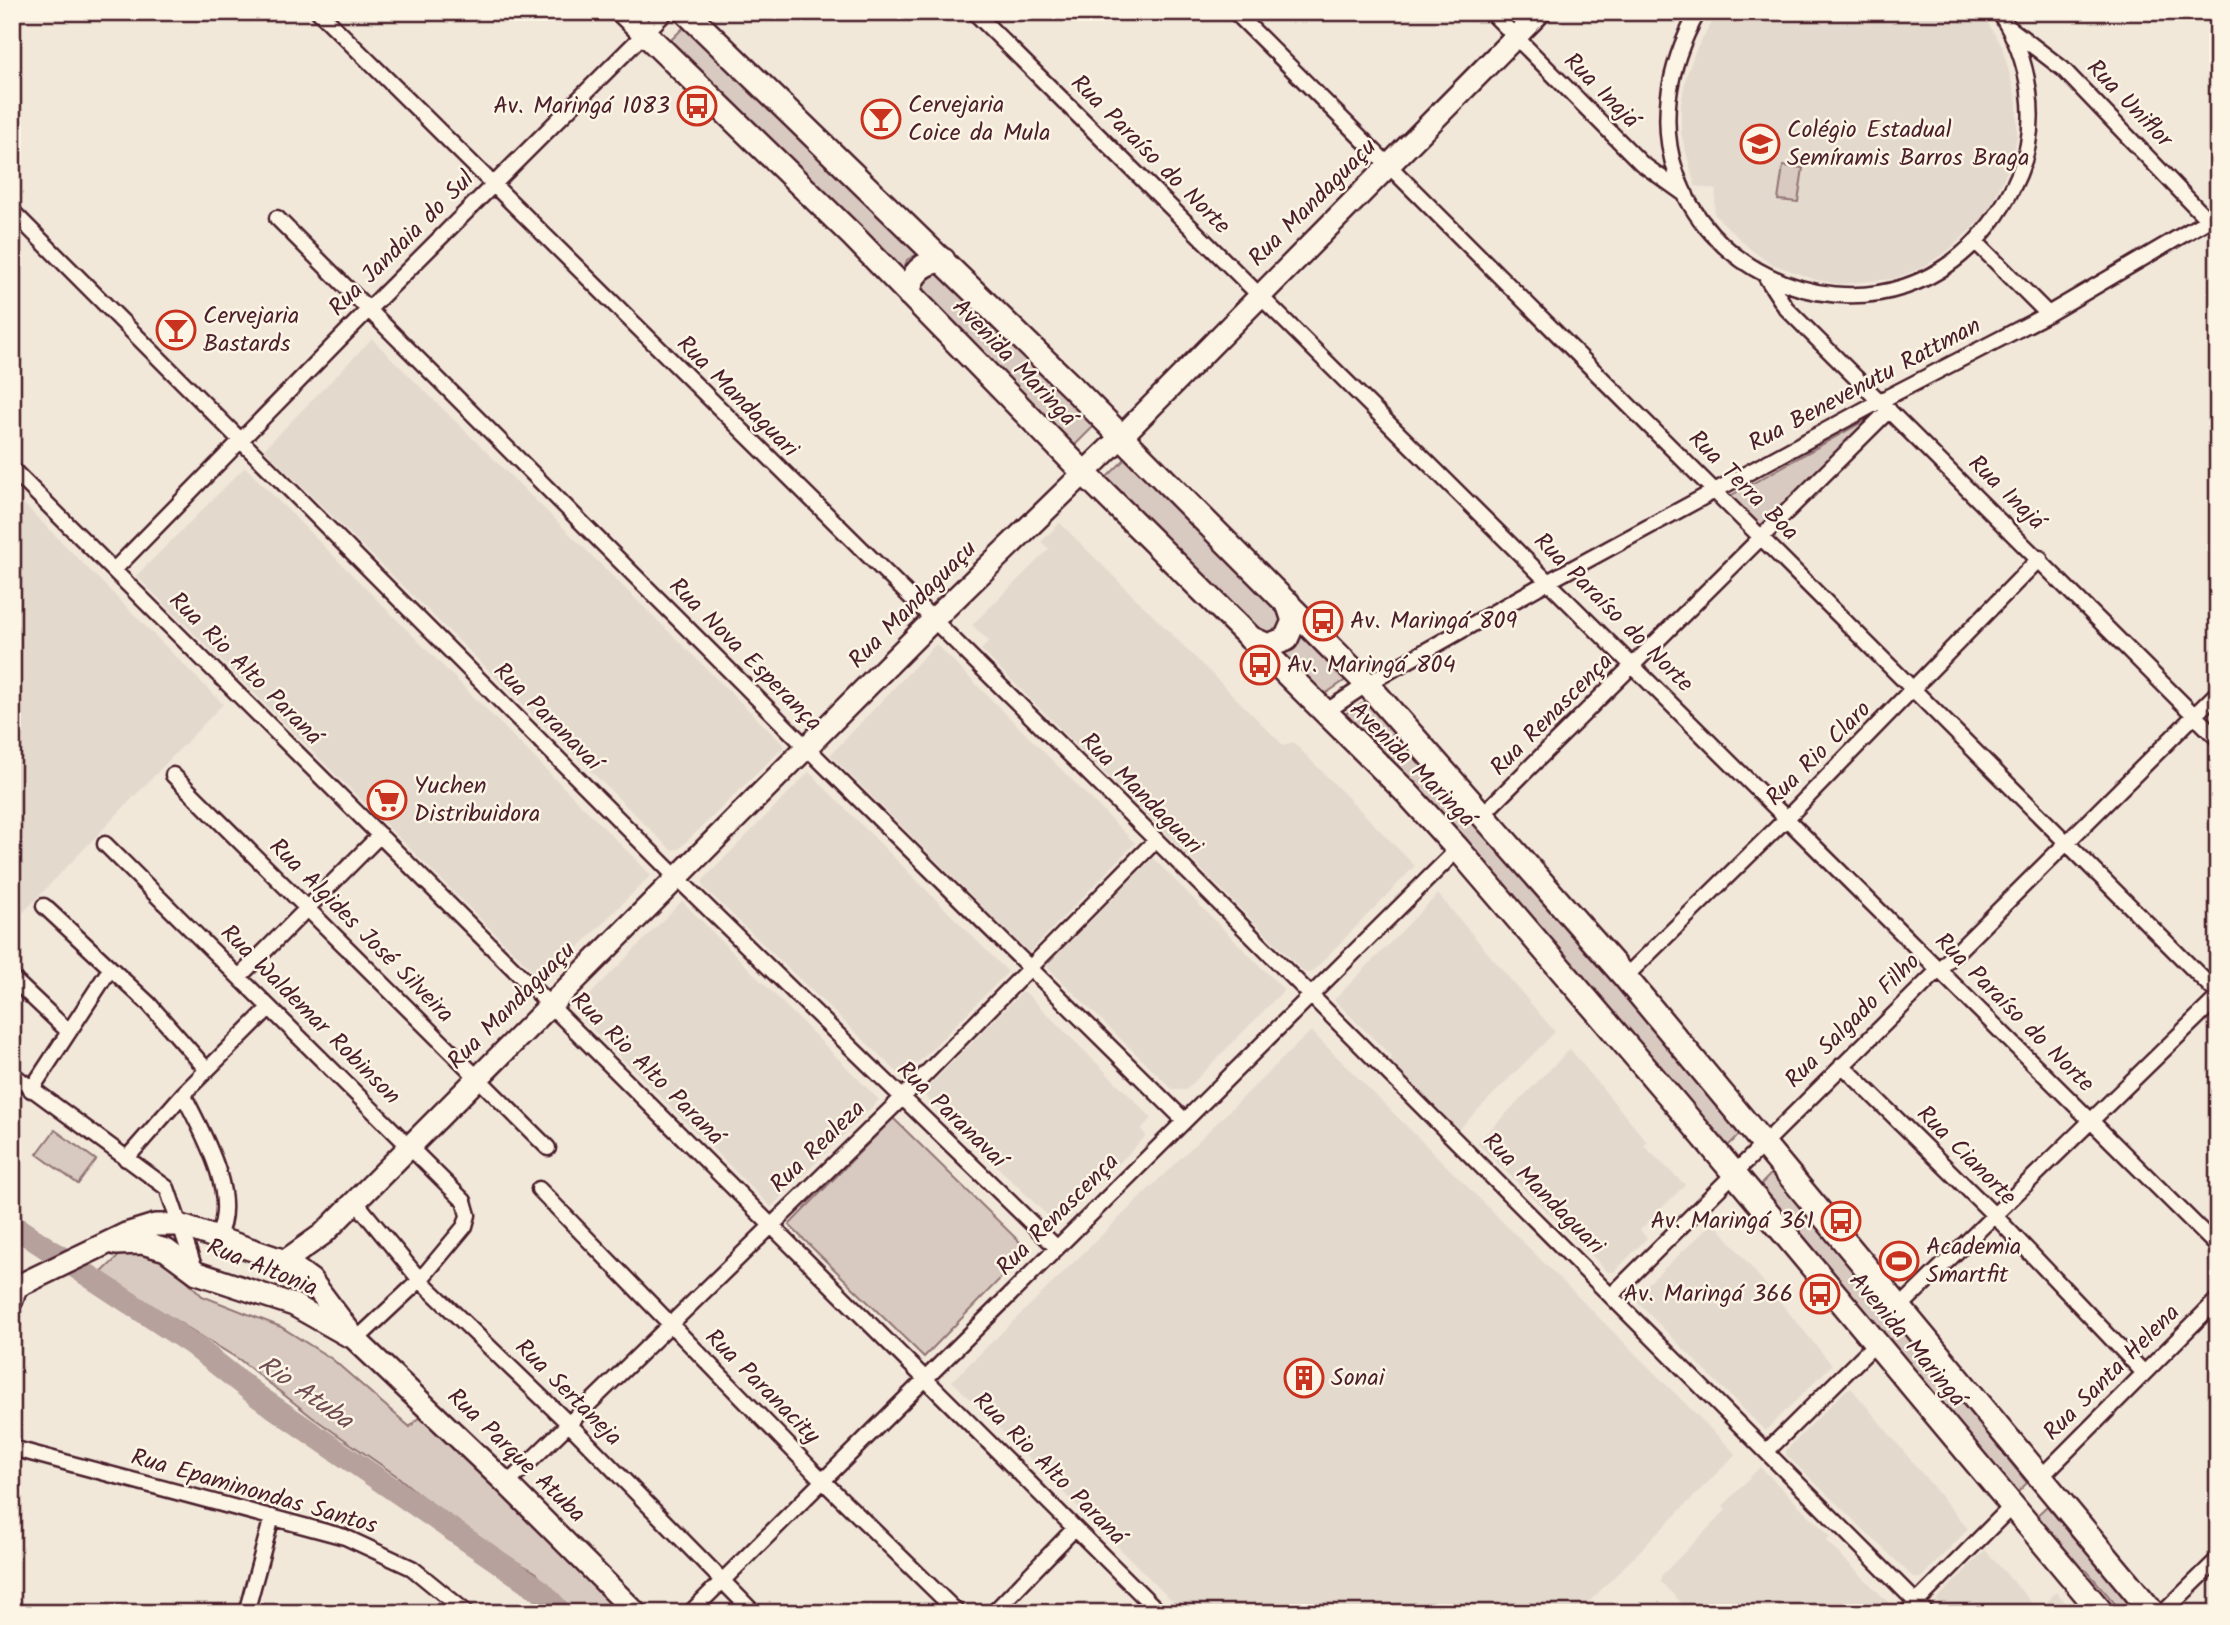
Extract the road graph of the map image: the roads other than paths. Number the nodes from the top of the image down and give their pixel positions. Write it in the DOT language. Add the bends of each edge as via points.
graph roads {
  1 [pos="319,12"];
  2 [pos="623,12"];
  3 [pos="666,12"];
  4 [pos="686,12"];
  5 [pos="974,12"];
  6 [pos="1236,12"];
  7 [pos="1491,12"];
  8 [pos="1540,12"];
  9 [pos="1698,12"];
  10 [pos="1999,12"];
  11 [pos="2010,28"];
  12 [pos="646,33"];
  13 [pos="1515,37"];
  14 [pos="1388,165"];
  15 [pos="492,187"];
  16 [pos="1686,196"];
  17 [pos="12,211"];
  18 [pos="2213,214"];
  19 [pos="277,218"];
  20 [pos="1977,243"];
  21 [pos="943,260"];
  22 [pos="1766,276"];
  23 [pos="909,294"];
  24 [pos="1260,295"];
  25 [pos="369,309"];
  26 [pos="2049,314"];
  27 [pos="1884,405"];
  28 [pos="1122,436"];
  29 [pos="239,442"];
  30 [pos="12,469"];
  31 [pos="1084,473"];
  32 [pos="1715,491"];
  33 [pos="1762,536"];
  34 [pos="2040,558"];
  35 [pos="114,570"];
  36 [pos="1549,581"];
  37 [pos="1288,603"];
  38 [pos="932,621"];
  39 [pos="1250,638"];
  40 [pos="1634,666"];
  41 [pos="1367,684"];
  42 [pos="1914,690"];
  43 [pos="2218,692"];
  44 [pos="1324,713"];
  45 [pos="2194,716"];
  46 [pos="2218,739"];
  47 [pos="807,748"];
  48 [pos="173,775"];
  49 [pos="1484,813"];
  50 [pos="1787,818"];
  51 [pos="380,835"];
  52 [pos="1156,840"];
  53 [pos="2067,842"];
  54 [pos="105,844"];
  55 [pos="1458,849"];
  56 [pos="677,878"];
  57 [pos="44,906"];
  58 [pos="305,908"];
  59 [pos="1028,968"];
  60 [pos="110,969"];
  61 [pos="1937,969"];
  62 [pos="1625,976"];
  63 [pos="239,977"];
  64 [pos="12,978"];
  65 [pos="2218,995"];
  66 [pos="1311,997"];
  67 [pos="549,1005"];
  68 [pos="269,1008"];
  69 [pos="69,1032"];
  70 [pos="1842,1065"];
  71 [pos="208,1070"];
  72 [pos="12,1074"];
  73 [pos="478,1078"];
  74 [pos="32,1090"];
  75 [pos="183,1094"];
  76 [pos="901,1098"];
  77 [pos="1184,1120"];
  78 [pos="2091,1122"];
  79 [pos="1764,1142"];
  80 [pos="411,1146"];
  81 [pos="548,1148"];
  82 [pos="126,1159"];
  83 [pos="1734,1172"];
  84 [pos="167,1188"];
  85 [pos="539,1189"];
  86 [pos="355,1201"];
  87 [pos="1996,1217"];
  88 [pos="155,1225"];
  89 [pos="179,1225"];
  90 [pos="771,1225"];
  91 [pos="323,1234"];
  92 [pos="216,1237"];
  93 [pos="107,1244"];
  94 [pos="2218,1247"];
  95 [pos="1057,1248"];
  96 [pos="285,1261"];
  97 [pos="197,1273"];
  98 [pos="311,1280"];
  99 [pos="420,1280"];
  100 [pos="18,1288"];
  101 [pos="1612,1295"];
  102 [pos="2218,1299"];
  103 [pos="294,1305"];
  104 [pos="1898,1309"];
  105 [pos="669,1325"];
  106 [pos="356,1340"];
  107 [pos="1876,1343"];
  108 [pos="2144,1374"];
  109 [pos="925,1378"];
  110 [pos="569,1424"];
  111 [pos="12,1448"];
  112 [pos="1767,1451"];
  113 [pos="822,1480"];
  114 [pos="2040,1480"];
  115 [pos="507,1484"];
  116 [pos="2011,1507"];
  117 [pos="271,1517"];
  118 [pos="1075,1528"];
  119 [pos="2218,1559"];
  120 [pos="721,1581"];
  121 [pos="1917,1609"];
  122 [pos="246,1613"];
  123 [pos="467,1613"];
  124 [pos="636,1613"];
  125 [pos="690,1613"];
  126 [pos="754,1613"];
  127 [pos="958,1613"];
  128 [pos="993,1613"];
  129 [pos="1160,1613"];
  130 [pos="2102,1613"];
  131 [pos="2153,1613"];
  132 [pos="2163,1613"];
  1 -- 15 [label="street, Rua Mandaguari"];
  2 -- 12 [label="main road, Avenida Maringá"];
  3 -- 12 [label="street, Rua Jandaia do Sul"];
  4 -- 21 [label="main road, Avenida Maringá"];
  5 -- 24 [label="street, Rua Paraíso do Norte"];
  6 -- 14 [label="street, Rua Terra Boa"];
  7 -- 13 [label="street, Rua Inajá"];
  8 -- 13 [label="street, Rua Mandaguaçu"];
  9 -- 16 [label="street" via="1672,69 1667,101 1672,155"];
  10 -- 11 [label="street"];
  11 -- 18 [label="street, Rua Uniflor" via="2063,69"];
  11 -- 20 [label="street" via="2026,71 2029,106 2024,163 2005,206"];
  12 -- 15 [label="street, Rua Jandaia do Sul"];
  12 -- 23 [label="main road, Avenida Maringá"];
  13 -- 14 [label="street, Rua Mandaguaçu"];
  13 -- 16 [label="street, Rua Inajá" via="1641,163"];
  14 -- 24 [label="street, Rua Mandaguaçu"];
  14 -- 32 [label="street, Rua Terra Boa"];
  15 -- 25 [label="street, Rua Jandaia do Sul"];
  15 -- 38 [label="street, Rua Mandaguari"];
  16 -- 22 [label="street" via="1711,234"];
  17 -- 29 [label="street, Rua Paranavaí"];
  18 -- 26 [label="street, Rua Benevenutu Rattman"];
  19 -- 25 [label="street, Rua Nova Esperança"];
  20 -- 22 [label="street" via="1947,267 1913,284 1877,293 1839,296 1801,290"];
  20 -- 26 [label="street"];
  21 -- 23 [label="main road" via="917,272"];
  21 -- 28 [label="main road, Avenida Maringá"];
  22 -- 27 [label="street, Rua Inajá" via="1786,308"];
  23 -- 31 [label="main road, Avenida Maringá"];
  24 -- 28 [label="street, Rua Mandaguaçu"];
  24 -- 36 [label="street, Rua Paraíso do Norte"];
  25 -- 29 [label="street, Rua Jandaia do Sul"];
  25 -- 47 [label="street, Rua Nova Esperança"];
  26 -- 27 [label="street, Rua Benevenutu Rattman"];
  27 -- 32 [label="street, Rua Benevenutu Rattman"];
  27 -- 33 [label="street, Rua Renascença"];
  27 -- 34 [label="street, Rua Inajá"];
  28 -- 31 [label="street, Rua Mandaguaçu"];
  28 -- 37 [label="main road, Avenida Maringá"];
  29 -- 35 [label="street, Rua Jandaia do Sul"];
  29 -- 56 [label="street, Rua Paranavaí"];
  30 -- 35 [label="street, Rua Rio Alto Paraná"];
  31 -- 38 [label="street, Rua Mandaguaçu"];
  31 -- 39 [label="main road, Avenida Maringá"];
  32 -- 33 [label="street, Rua Terra Boa"];
  32 -- 36 [label="street, Rua Benevenutu Rattman"];
  33 -- 40 [label="street, Rua Renascença"];
  33 -- 42 [label="street, Rua Terra Boa"];
  34 -- 42 [label="street, Rua Rio Claro"];
  34 -- 45 [label="street, Rua Inajá"];
  35 -- 51 [label="street, Rua Rio Alto Paraná"];
  36 -- 40 [label="street, Rua Paraíso do Norte"];
  36 -- 41 [label="street, Rua Benevenutu Rattman"];
  37 -- 39 [label="main road" via="1294,621 1286,639 1268,646"];
  37 -- 41 [label="main road, Avenida Maringá"];
  38 -- 47 [label="street, Rua Mandaguaçu"];
  38 -- 52 [label="street, Rua Mandaguari"];
  39 -- 44 [label="main road, Avenida Maringá"];
  40 -- 49 [label="street, Rua Renascença"];
  40 -- 50 [label="street, Rua Paraíso do Norte"];
  41 -- 44 [label="street, Rua Benevenutu Rattman"];
  41 -- 49 [label="main road, Avenida Maringá"];
  42 -- 50 [label="street, Rua Rio Claro"];
  42 -- 53 [label="street, Rua Terra Boa"];
  43 -- 45 [label="street, Rua Salgado Filho"];
  44 -- 55 [label="main road, Avenida Maringá"];
  45 -- 46 [label="street, Rua Inajá"];
  45 -- 53 [label="street, Rua Salgado Filho"];
  47 -- 56 [label="street, Rua Mandaguaçu"];
  47 -- 59 [label="street, Rua Nova Esperança"];
  48 -- 58 [label="street, Rua Algides José Silveira"];
  49 -- 62 [label="main road, Avenida Maringá"];
  50 -- 61 [label="street, Rua Paraíso do Norte"];
  50 -- 62 [label="street, Rua Rio Claro"];
  51 -- 58 [label="street"];
  51 -- 67 [label="street, Rua Rio Alto Paraná"];
  52 -- 59 [label="street, Rua Realeza"];
  52 -- 66 [label="street, Rua Mandaguari"];
  53 -- 61 [label="street, Rua Salgado Filho"];
  53 -- 65 [label="street, Rua Terra Boa"];
  54 -- 63 [label="street, Rua Waldemar Robinson"];
  55 -- 66 [label="street, Rua Renascença"];
  55 -- 83 [label="main road, Avenida Maringá"];
  56 -- 67 [label="street, Rua Mandaguaçu"];
  56 -- 76 [label="street, Rua Paranavaí"];
  57 -- 60 [label="street"];
  58 -- 63 [label="street"];
  58 -- 73 [label="street, Rua Algides José Silveira"];
  59 -- 76 [label="street, Rua Realeza"];
  59 -- 77 [label="street, Rua Nova Esperança"];
  60 -- 69 [label="street"];
  60 -- 71 [label="street" via="149,1004"];
  61 -- 70 [label="street, Rua Salgado Filho"];
  61 -- 78 [label="street, Rua Paraíso do Norte"];
  62 -- 79 [label="main road, Avenida Maringá"];
  63 -- 68 [label="street, Rua Waldemar Robinson"];
  64 -- 69 [label="street"];
  65 -- 78 [label="street"];
  66 -- 77 [label="street, Rua Renascença"];
  66 -- 101 [label="street, Rua Mandaguari"];
  67 -- 73 [label="street, Rua Mandaguaçu"];
  67 -- 90 [label="street, Rua Rio Alto Paraná"];
  68 -- 71 [label="street"];
  68 -- 80 [label="street, Rua Waldemar Robinson"];
  69 -- 74 [label="street"];
  70 -- 79 [label="street, Rua Salgado Filho"];
  70 -- 87 [label="street, Rua Cianorte"];
  71 -- 75 [label="street"];
  72 -- 74 [label="street"];
  73 -- 80 [label="street, Rua Mandaguaçu"];
  73 -- 81 [label="street, Rua Algides José Silveira"];
  74 -- 82 [label="street"];
  75 -- 82 [label="street"];
  75 -- 92 [label="street" via="219,1172 223,1226"];
  76 -- 90 [label="street, Rua Realeza"];
  76 -- 95 [label="street, Rua Paranavaí"];
  77 -- 95 [label="street, Rua Renascença"];
  78 -- 87 [label="street"];
  78 -- 94 [label="street, Rua Paraíso do Norte"];
  79 -- 83 [label="street, Rua Salgado Filho"];
  79 -- 104 [label="main road, Avenida Maringá"];
  80 -- 86 [label="street, Rua Mandaguaçu"];
  80 -- 99 [label="street, Rua Waldemar Robinson" via="464,1201 468,1214 465,1226"];
  82 -- 84 [label="street"];
  83 -- 101 [label="street, Rua Salgado Filho"];
  83 -- 107 [label="main road, Avenida Maringá"];
  84 -- 88 [label="street" via="165,1207"];
  84 -- 89 [label="street"];
  85 -- 105 [label="street, Rua Paranacity"];
  86 -- 91 [label="street, Rua Mandaguaçu"];
  86 -- 99 [label="street, Rua Sertaneja"];
  87 -- 104 [label="street"];
  87 -- 108 [label="street, Rua Cianorte"];
  88 -- 89 [label="street, Rua Altonia"];
  88 -- 93 [label="street, Rua Altonia"];
  89 -- 92 [label="street, Rua Altonia"];
  89 -- 97 [label="street"];
  90 -- 105 [label="street, Rua Realeza"];
  90 -- 109 [label="street, Rua Rio Alto Paraná"];
  91 -- 96 [label="street, Rua Mandaguaçu"];
  91 -- 98 [label="street, Rua Mandaguaçu"];
  92 -- 96 [label="street, Rua Altonia"];
  92 -- 97 [label="street" via="200,1250"];
  93 -- 97 [label="street, Rua Altonia" via="154,1246"];
  93 -- 100 [label="street"];
  95 -- 109 [label="street, Rua Renascença"];
  96 -- 98 [label="street, Rua Altonia"];
  97 -- 103 [label="street, Rua Altonia"];
  98 -- 103 [label="street, Rua Mandaguaçu" via="308,1295"];
  98 -- 106 [label="street, Rua Altonia"];
  99 -- 106 [label="street"];
  99 -- 110 [label="street, Rua Sertaneja"];
  101 -- 112 [label="street, Rua Mandaguari"];
  102 -- 108 [label="street, Rua Santa Helena"];
  103 -- 106 [label="street, Rua Altonia"];
  104 -- 114 [label="main road, Avenida Maringá"];
  105 -- 110 [label="street, Rua Realeza"];
  105 -- 113 [label="street, Rua Paranacity"];
  106 -- 115 [label="street, Rua Parque Atuba"];
  107 -- 112 [label="street"];
  107 -- 116 [label="main road, Avenida Maringá"];
  108 -- 114 [label="street, Rua Santa Helena"];
  109 -- 113 [label="street, Rua Renascença"];
  109 -- 118 [label="street, Rua Rio Alto Paraná"];
  110 -- 115 [label="street, Rua Realeza"];
  110 -- 120 [label="street, Rua Sertaneja"];
  111 -- 117 [label="street, Rua Epaminondas Santos"];
  112 -- 121 [label="street, Rua Mandaguari"];
  113 -- 120 [label="street, Rua Renascença"];
  113 -- 127 [label="street, Rua Paranacity"];
  114 -- 116 [label="main road"];
  114 -- 131 [label="main road, Avenida Maringá"];
  115 -- 124 [label="street, Rua Parque Atuba"];
  116 -- 121 [label="street"];
  116 -- 130 [label="main road, Avenida Maringá"];
  117 -- 122 [label="street"];
  117 -- 123 [label="street, Rua Epaminondas Santos" via="345,1537 389,1555"];
  118 -- 128 [label="street"];
  118 -- 129 [label="street, Rua Rio Alto Paraná"];
  119 -- 132 [label="street"];
  120 -- 125 [label="street, Rua Renascença"];
  120 -- 126 [label="street, Rua Sertaneja"];
}
